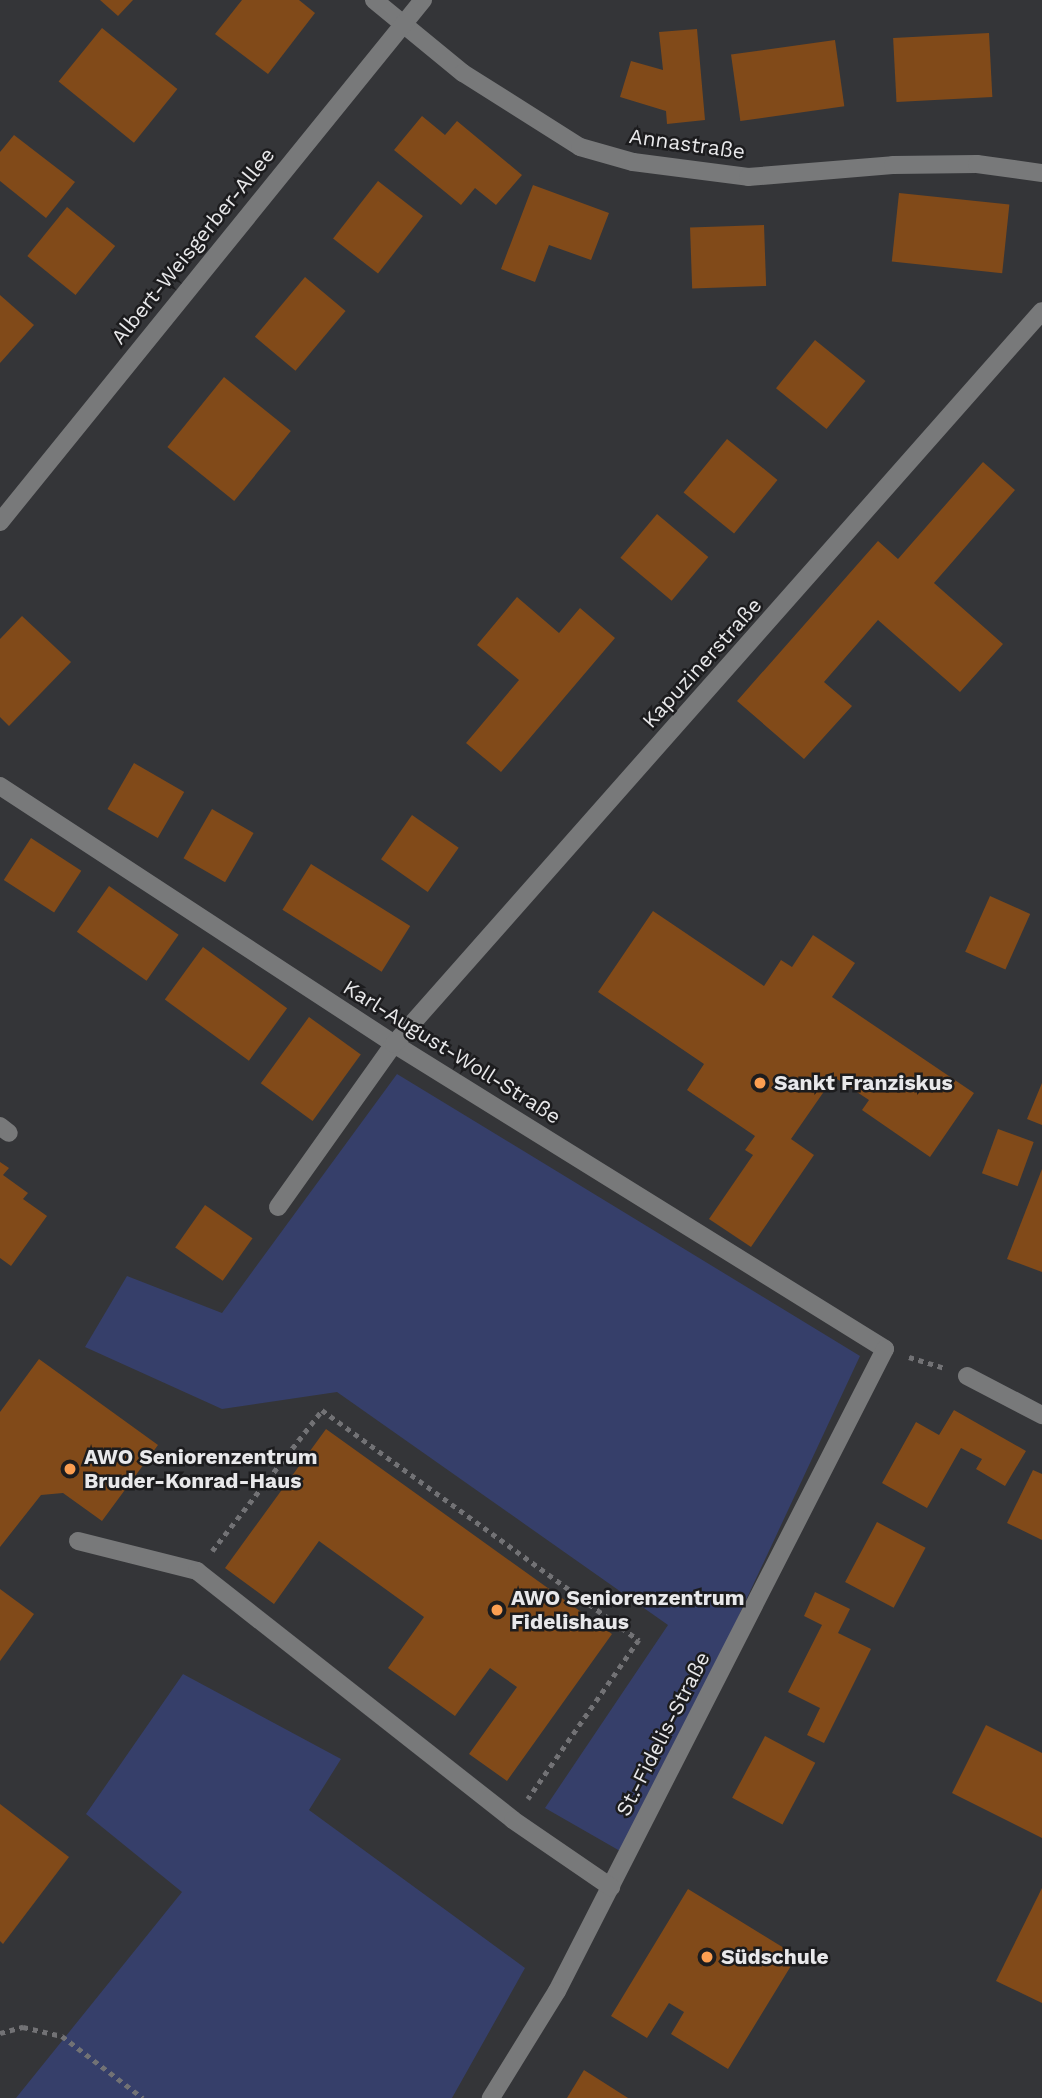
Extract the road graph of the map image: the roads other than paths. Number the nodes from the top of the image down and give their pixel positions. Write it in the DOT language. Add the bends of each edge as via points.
graph roads {
  1 [pos="374,0"];
  2 [pos="423,0"];
  3 [pos="402,24"];
  4 [pos="1042,173"];
  5 [pos="1042,311"];
  6 [pos="0,522"];
  7 [pos="0,786"];
  8 [pos="394,1045"];
  9 [pos="278,1207"];
  10 [pos="885,1349"];
  11 [pos="967,1376"];
  12 [pos="1042,1415"];
  13 [pos="78,1541"];
  14 [pos="611,1886"];
  15 [pos="491,2098"];
  1 -- 3 [label="street, Annastraße"];
  2 -- 3 [label="street, Albert-Weisgerber-Allee"];
  3 -- 4 [label="street, Annastraße" via="463,74 580,147 633,162 748,177 893,164 977,164"];
  3 -- 6 [label="street, Albert-Weisgerber-Allee"];
  5 -- 8 [label="street, Kapuzinerstraße"];
  7 -- 8 [label="street, Karl-August-Woll-Straße"];
  8 -- 9 [label="street, Kapuzinerstraße"];
  8 -- 10 [label="street, Karl-August-Woll-Straße"];
  10 -- 14 [label="street, St.-Fidelis-Straße"];
  11 -- 12 [label="street"];
  13 -- 14 [label="street" via="197,1571 513,1821"];
  14 -- 15 [label="street, St.-Fidelis-Straße" via="557,1991"];
}
